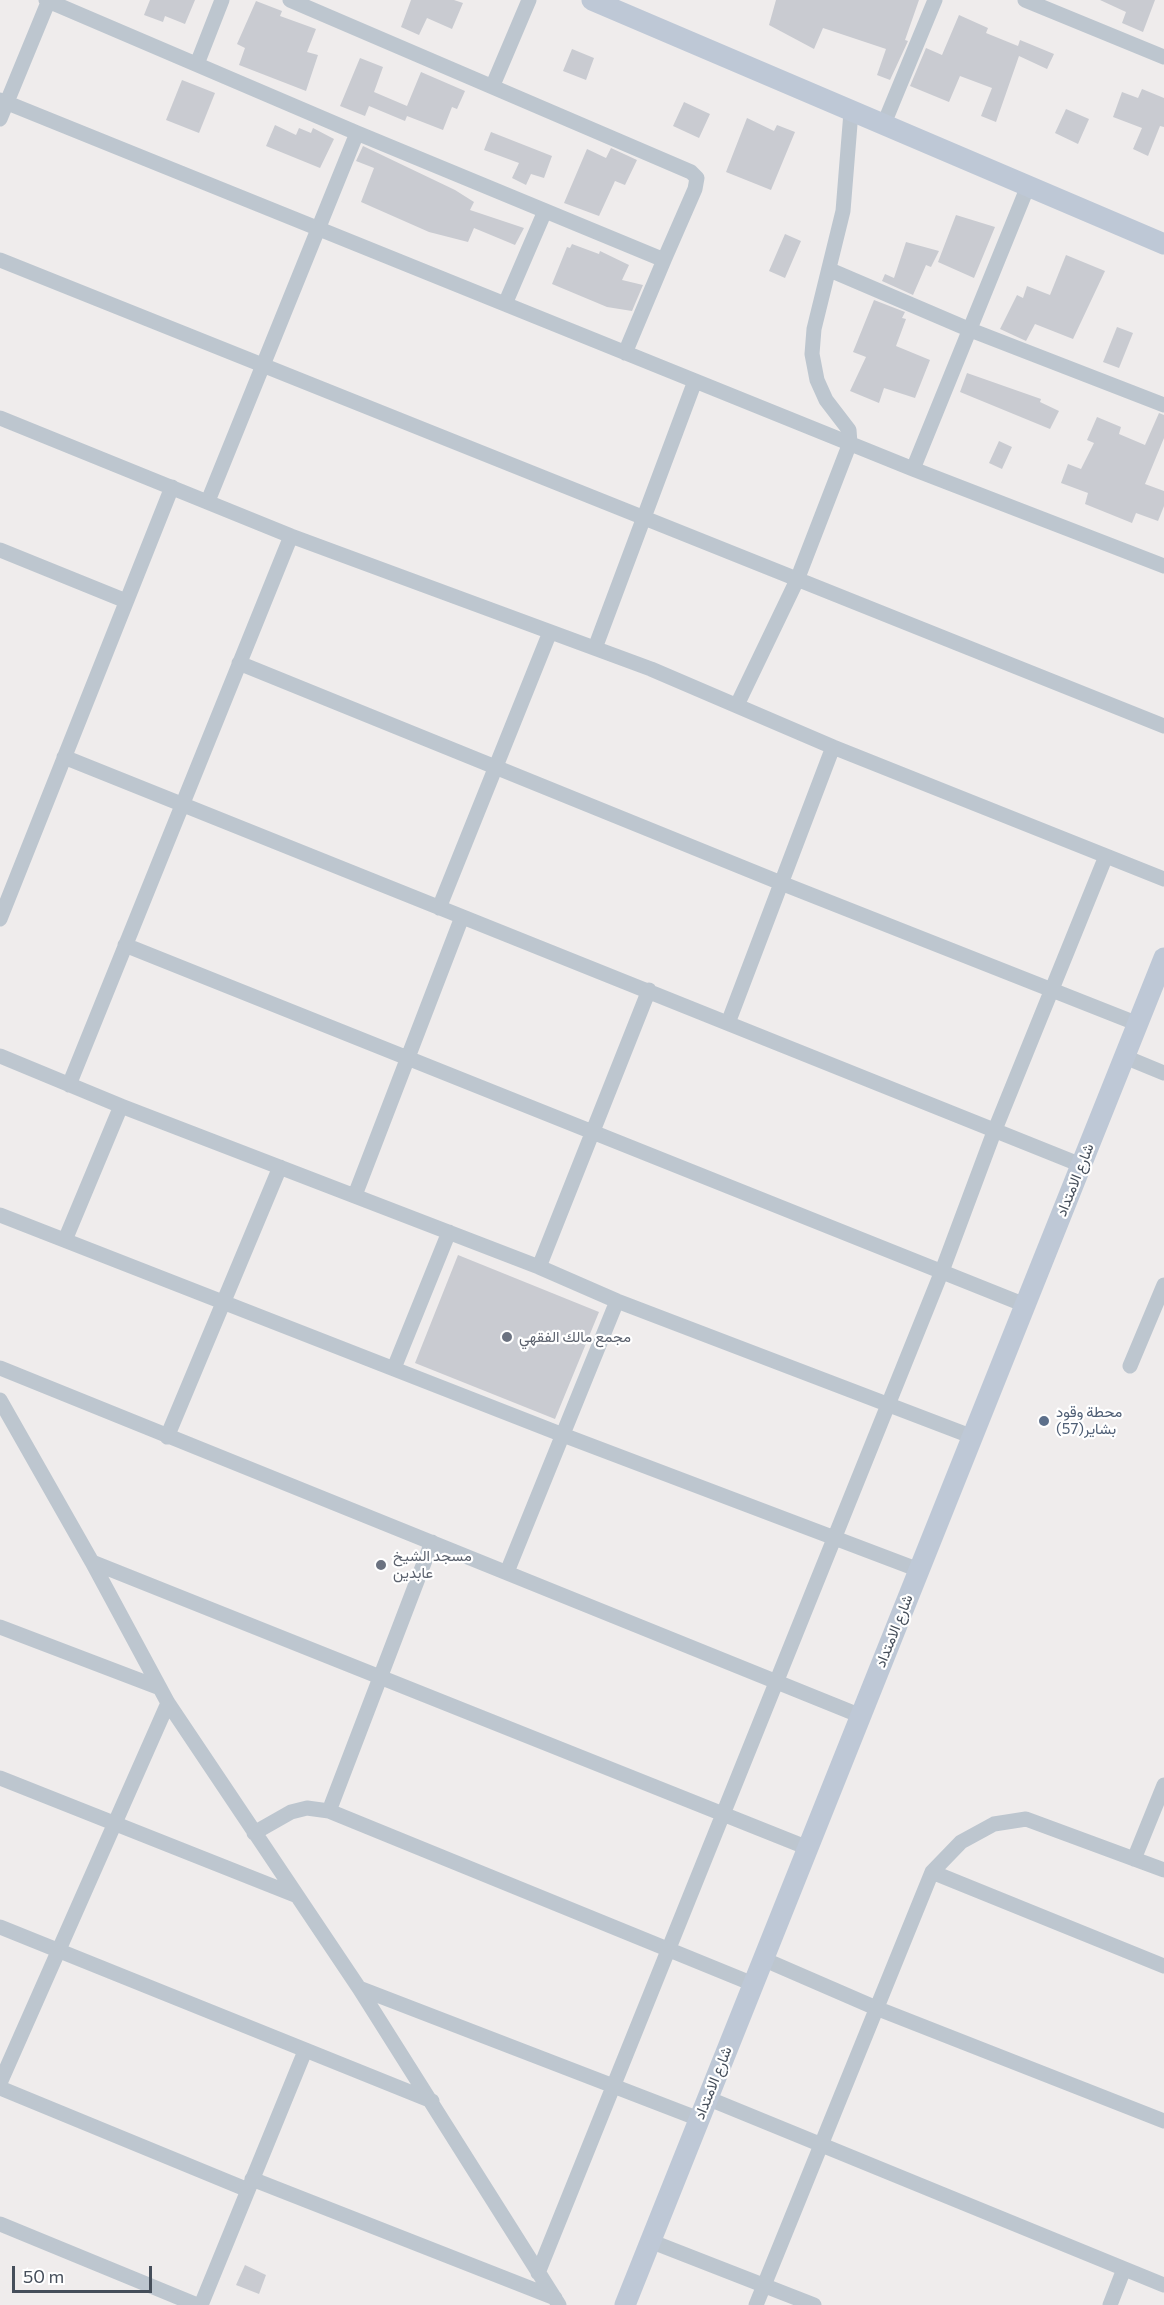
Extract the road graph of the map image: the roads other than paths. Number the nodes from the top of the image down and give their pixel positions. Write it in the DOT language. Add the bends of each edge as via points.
graph roads {
  1 [pos="48,0"];
  2 [pos="222,0"];
  3 [pos="290,0"];
  4 [pos="529,0"];
  5 [pos="592,0"];
  6 [pos="935,0"];
  7 [pos="1025,0"];
  8 [pos="1164,57"];
  9 [pos="197,64"];
  10 [pos="493,85"];
  11 [pos="3,101"];
  12 [pos="851,112"];
  13 [pos="0,119"];
  14 [pos="883,126"];
  15 [pos="357,133"];
  16 [pos="1028,186"];
  17 [pos="545,211"];
  18 [pos="318,230"];
  19 [pos="1164,244"];
  20 [pos="0,260"];
  21 [pos="664,260"];
  22 [pos="830,270"];
  23 [pos="505,304"];
  24 [pos="968,329"];
  25 [pos="625,352"];
  26 [pos="263,366"];
  27 [pos="695,381"];
  28 [pos="1164,405"];
  29 [pos="0,418"];
  30 [pos="850,443"];
  31 [pos="913,469"];
  32 [pos="172,487"];
  33 [pos="208,501"];
  34 [pos="643,518"];
  35 [pos="291,536"];
  36 [pos="0,550"];
  37 [pos="1164,566"];
  38 [pos="797,580"];
  39 [pos="126,601"];
  40 [pos="550,632"];
  41 [pos="595,648"];
  42 [pos="239,663"];
  43 [pos="737,705"];
  44 [pos="1164,726"];
  45 [pos="833,747"];
  46 [pos="64,757"];
  47 [pos="495,768"];
  48 [pos="182,804"];
  49 [pos="1106,856"];
  50 [pos="1164,879"];
  51 [pos="781,883"];
  52 [pos="439,908"];
  53 [pos="462,917"];
  54 [pos="0,919"];
  55 [pos="125,945"];
  56 [pos="1164,958"];
  57 [pos="649,990"];
  58 [pos="1050,990"];
  59 [pos="728,1023"];
  60 [pos="1138,1024"];
  61 [pos="0,1056"];
  62 [pos="407,1057"];
  63 [pos="1125,1057"];
  64 [pos="1164,1072"];
  65 [pos="69,1085"];
  66 [pos="121,1106"];
  67 [pos="592,1131"];
  68 [pos="994,1131"];
  69 [pos="1081,1165"];
  70 [pos="280,1167"];
  71 [pos="355,1195"];
  72 [pos="1,1217"];
  73 [pos="449,1232"];
  74 [pos="65,1240"];
  75 [pos="539,1268"];
  76 [pos="942,1271"];
  77 [pos="1164,1285"];
  78 [pos="617,1301"];
  79 [pos="225,1302"];
  80 [pos="1025,1305"];
  81 [pos="1130,1366"];
  82 [pos="0,1368"];
  83 [pos="394,1368"];
  84 [pos="0,1400"];
  85 [pos="887,1403"];
  86 [pos="563,1435"];
  87 [pos="167,1437"];
  88 [pos="972,1437"];
  89 [pos="833,1538"];
  90 [pos="432,1542"];
  91 [pos="92,1562"];
  92 [pos="919,1570"];
  93 [pos="507,1572"];
  94 [pos="0,1627"];
  95 [pos="380,1677"];
  96 [pos="775,1679"];
  97 [pos="160,1688"];
  98 [pos="168,1703"];
  99 [pos="861,1716"];
  100 [pos="0,1778"];
  101 [pos="1164,1785"];
  102 [pos="329,1811"];
  103 [pos="723,1815"];
  104 [pos="114,1824"];
  105 [pos="254,1833"];
  106 [pos="808,1848"];
  107 [pos="1134,1859"];
  108 [pos="1164,1870"];
  109 [pos="932,1872"];
  110 [pos="295,1895"];
  111 [pos="0,1928"];
  112 [pos="668,1948"];
  113 [pos="58,1951"];
  114 [pos="763,1959"];
  115 [pos="1164,1966"];
  116 [pos="753,1984"];
  117 [pos="359,1988"];
  118 [pos="876,2008"];
  119 [pos="305,2051"];
  120 [pos="1,2080"];
  121 [pos="614,2086"];
  122 [pos="707,2098"];
  123 [pos="432,2101"];
  124 [pos="699,2119"];
  125 [pos="1164,2121"];
  126 [pos="819,2145"];
  127 [pos="250,2184"];
  128 [pos="0,2224"];
  129 [pos="650,2241"];
  130 [pos="1124,2269"];
  131 [pos="538,2272"];
  132 [pos="1164,2285"];
  133 [pos="764,2286"];
  134 [pos="557,2301"];
  135 [pos="199,2305"];
  136 [pos="625,2305"];
  137 [pos="756,2305"];
  138 [pos="813,2305"];
  139 [pos="1110,2305"];
  1 -- 9 [label="street"];
  1 -- 11 [label="street"];
  2 -- 9 [label="street"];
  3 -- 10 [label="street"];
  4 -- 10 [label="street"];
  5 -- 12 [label="street"];
  6 -- 14 [label="street"];
  7 -- 8 [label="street"];
  9 -- 15 [label="street"];
  10 -- 21 [label="street" via="697,178"];
  11 -- 13 [label="street"];
  11 -- 18 [label="street"];
  12 -- 14 [label="street"];
  12 -- 22 [label="street" via="843,211"];
  14 -- 16 [label="street"];
  15 -- 17 [label="street"];
  15 -- 18 [label="street"];
  16 -- 19 [label="street"];
  16 -- 24 [label="street"];
  17 -- 21 [label="street"];
  17 -- 23 [label="street"];
  18 -- 23 [label="street"];
  18 -- 26 [label="street"];
  20 -- 26 [label="street"];
  21 -- 25 [label="street"];
  22 -- 24 [label="street"];
  22 -- 30 [label="street" via="814,329 812,354 817,380 826,400 849,430"];
  23 -- 25 [label="street"];
  24 -- 28 [label="street"];
  24 -- 31 [label="street"];
  25 -- 27 [label="street"];
  26 -- 33 [label="street"];
  26 -- 34 [label="street"];
  27 -- 30 [label="street"];
  27 -- 34 [label="street"];
  29 -- 32 [label="street"];
  30 -- 31 [label="street"];
  30 -- 38 [label="street"];
  31 -- 37 [label="street"];
  32 -- 33 [label="street"];
  32 -- 39 [label="street"];
  33 -- 35 [label="street"];
  34 -- 38 [label="street"];
  34 -- 41 [label="street"];
  35 -- 40 [label="street"];
  35 -- 42 [label="street"];
  36 -- 39 [label="street"];
  38 -- 43 [label="street"];
  38 -- 44 [label="street"];
  39 -- 46 [label="street"];
  40 -- 41 [label="street"];
  40 -- 47 [label="street"];
  41 -- 43 [label="street"];
  42 -- 47 [label="street"];
  42 -- 48 [label="street"];
  43 -- 45 [label="street"];
  45 -- 49 [label="street"];
  45 -- 51 [label="street"];
  46 -- 48 [label="street"];
  46 -- 54 [label="street"];
  47 -- 51 [label="street"];
  47 -- 52 [label="street"];
  48 -- 52 [label="street"];
  48 -- 55 [label="street"];
  49 -- 50 [label="street"];
  49 -- 58 [label="street"];
  51 -- 58 [label="street"];
  51 -- 59 [label="street"];
  52 -- 53 [label="street"];
  53 -- 57 [label="street"];
  53 -- 62 [label="street"];
  55 -- 62 [label="street"];
  55 -- 65 [label="street"];
  56 -- 60 [label="street, شارع الامتداد"];
  57 -- 59 [label="street"];
  57 -- 67 [label="street"];
  58 -- 60 [label="street"];
  58 -- 68 [label="street"];
  59 -- 68 [label="street"];
  60 -- 63 [label="street, شارع الامتداد"];
  61 -- 65 [label="street"];
  62 -- 67 [label="street"];
  62 -- 71 [label="street"];
  63 -- 64 [label="street"];
  63 -- 69 [label="street, شارع الامتداد"];
  65 -- 66 [label="street"];
  66 -- 70 [label="street"];
  66 -- 74 [label="street"];
  67 -- 75 [label="street"];
  67 -- 76 [label="street"];
  68 -- 69 [label="street"];
  68 -- 76 [label="street"];
  69 -- 80 [label="street, شارع الامتداد"];
  70 -- 71 [label="street"];
  70 -- 79 [label="street"];
  71 -- 73 [label="street"];
  72 -- 74 [label="street"];
  73 -- 75 [label="street"];
  73 -- 83 [label="street"];
  74 -- 79 [label="street"];
  75 -- 78 [label="street"];
  76 -- 80 [label="street"];
  76 -- 85 [label="street"];
  77 -- 81 [label="street"];
  78 -- 85 [label="street"];
  78 -- 86 [label="street"];
  79 -- 83 [label="street"];
  79 -- 87 [label="street"];
  80 -- 88 [label="street, شارع الامتداد"];
  82 -- 87 [label="street"];
  83 -- 86 [label="street"];
  84 -- 91 [label="street"];
  85 -- 88 [label="street"];
  85 -- 89 [label="street"];
  86 -- 89 [label="street"];
  86 -- 93 [label="street"];
  87 -- 90 [label="street"];
  88 -- 92 [label="street, شارع الامتداد"];
  89 -- 92 [label="street"];
  89 -- 96 [label="street"];
  90 -- 93 [label="street"];
  90 -- 95 [label="street"];
  91 -- 95 [label="street"];
  91 -- 97 [label="street"];
  92 -- 99 [label="street, شارع الامتداد"];
  93 -- 96 [label="street"];
  94 -- 97 [label="street"];
  95 -- 102 [label="street"];
  95 -- 103 [label="street"];
  96 -- 99 [label="street"];
  96 -- 103 [label="street"];
  97 -- 98 [label="street"];
  98 -- 104 [label="street"];
  98 -- 105 [label="street"];
  99 -- 106 [label="street, شارع الامتداد"];
  100 -- 104 [label="street"];
  101 -- 107 [label="street"];
  102 -- 105 [label="street" via="307,1808 291,1812"];
  102 -- 112 [label="street"];
  103 -- 106 [label="street"];
  103 -- 112 [label="street"];
  104 -- 110 [label="street"];
  104 -- 113 [label="street"];
  105 -- 110 [label="street"];
  106 -- 114 [label="street, شارع الامتداد"];
  107 -- 108 [label="street"];
  107 -- 109 [label="street" via="1026,1819 994,1824 962,1842"];
  109 -- 115 [label="street"];
  109 -- 118 [label="street"];
  110 -- 117 [label="street"];
  111 -- 113 [label="street"];
  112 -- 116 [label="street"];
  112 -- 121 [label="street"];
  113 -- 119 [label="street"];
  113 -- 120 [label="street"];
  114 -- 116 [label="street, شارع الامتداد"];
  114 -- 118 [label="street"];
  116 -- 122 [label="street, شارع الامتداد"];
  117 -- 121 [label="street"];
  117 -- 123 [label="street"];
  118 -- 125 [label="street"];
  118 -- 126 [label="street"];
  119 -- 123 [label="street"];
  119 -- 127 [label="street"];
  120 -- 127 [label="street"];
  121 -- 124 [label="street"];
  121 -- 131 [label="street"];
  122 -- 124 [label="street, شارع الامتداد"];
  122 -- 126 [label="street"];
  123 -- 131 [label="street"];
  124 -- 129 [label="street, شارع الامتداد"];
  126 -- 130 [label="street"];
  126 -- 133 [label="street"];
  127 -- 134 [label="street"];
  127 -- 135 [label="street"];
  128 -- 135 [label="street"];
  129 -- 133 [label="street"];
  129 -- 136 [label="street, شارع الامتداد"];
  130 -- 132 [label="street"];
  130 -- 139 [label="street"];
  131 -- 134 [label="street"];
  133 -- 137 [label="street"];
  133 -- 138 [label="street"];
}
